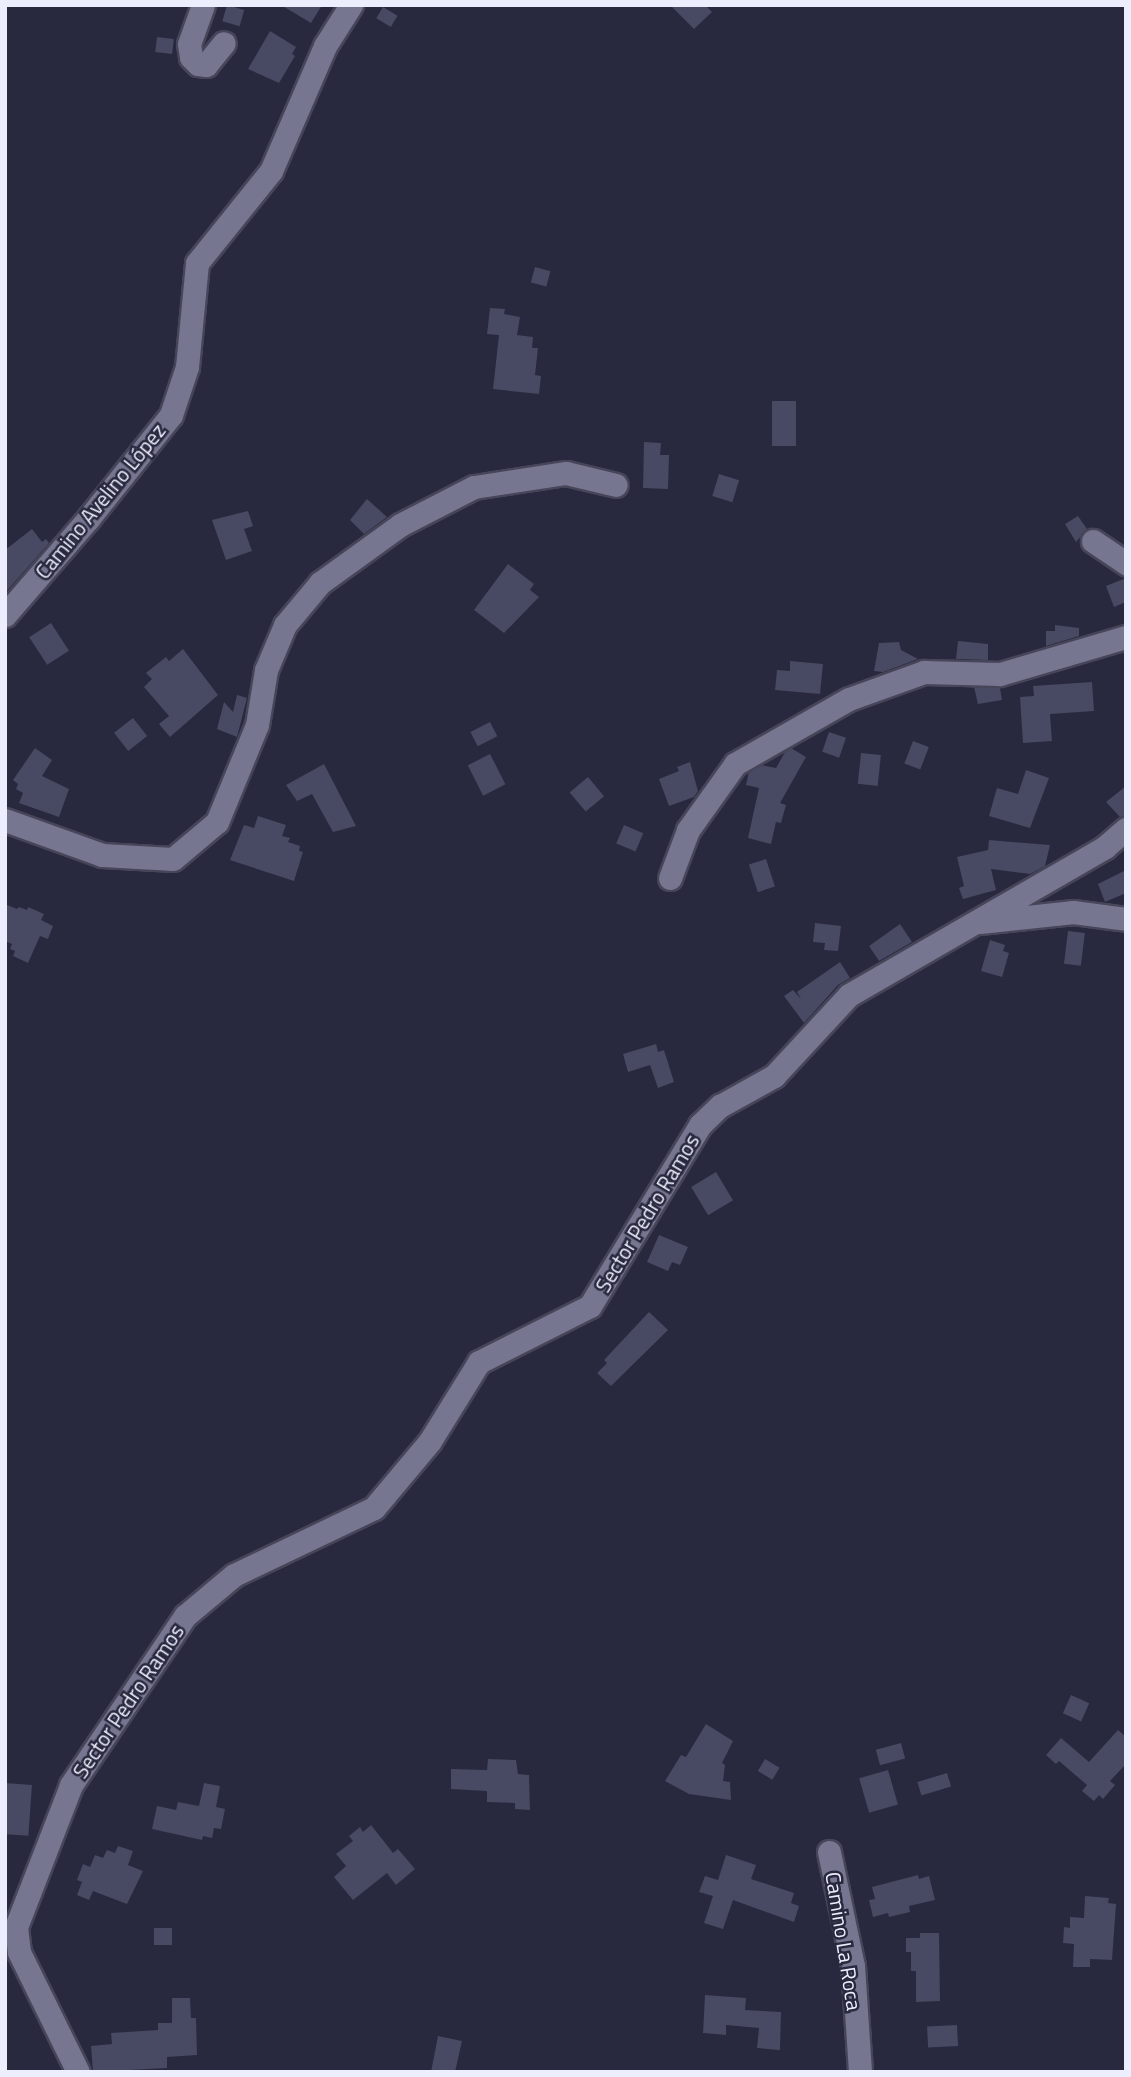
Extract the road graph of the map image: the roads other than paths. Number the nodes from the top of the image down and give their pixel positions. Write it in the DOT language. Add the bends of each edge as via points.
graph roads {
  1 [pos="203,5"];
  2 [pos="351,5"];
  3 [pos="223,43"];
  4 [pos="616,485"];
  5 [pos="1093,541"];
  6 [pos="1126,563"];
  7 [pos="5,615"];
  8 [pos="1126,637"];
  9 [pos="5,820"];
  10 [pos="1126,829"];
  11 [pos="670,878"];
  12 [pos="1126,919"];
  13 [pos="970,923"];
  14 [pos="829,1852"];
  15 [pos="10,1926"];
  16 [pos="78,2072"];
  17 [pos="860,2072"];
  1 -- 3 [label="street" via="189,44 191,57 205,65"];
  2 -- 7 [label="street, Camino Avelino López" via="320,56 271,172 197,263 187,367 171,415"];
  4 -- 9 [label="street" via="566,473 474,487 400,525 320,583 285,625 266,670 257,724 217,822 173,859 102,855"];
  5 -- 6 [label="street"];
  8 -- 11 [label="street" via="1000,674 924,673 849,699 735,764 688,831"];
  10 -- 13 [label="street, Sector Pedro Ramos" via="1105,847"];
  12 -- 13 [label="street" via="1073,912"];
  13 -- 15 [label="street, Sector Pedro Ramos" via="849,995 774,1076 720,1106 700,1125 590,1306 479,1362 430,1440 374,1508 234,1575 185,1616 71,1785"];
  14 -- 17 [label="street, Camino La Roca" via="853,1966"];
  15 -- 16 [label="street"];
}
